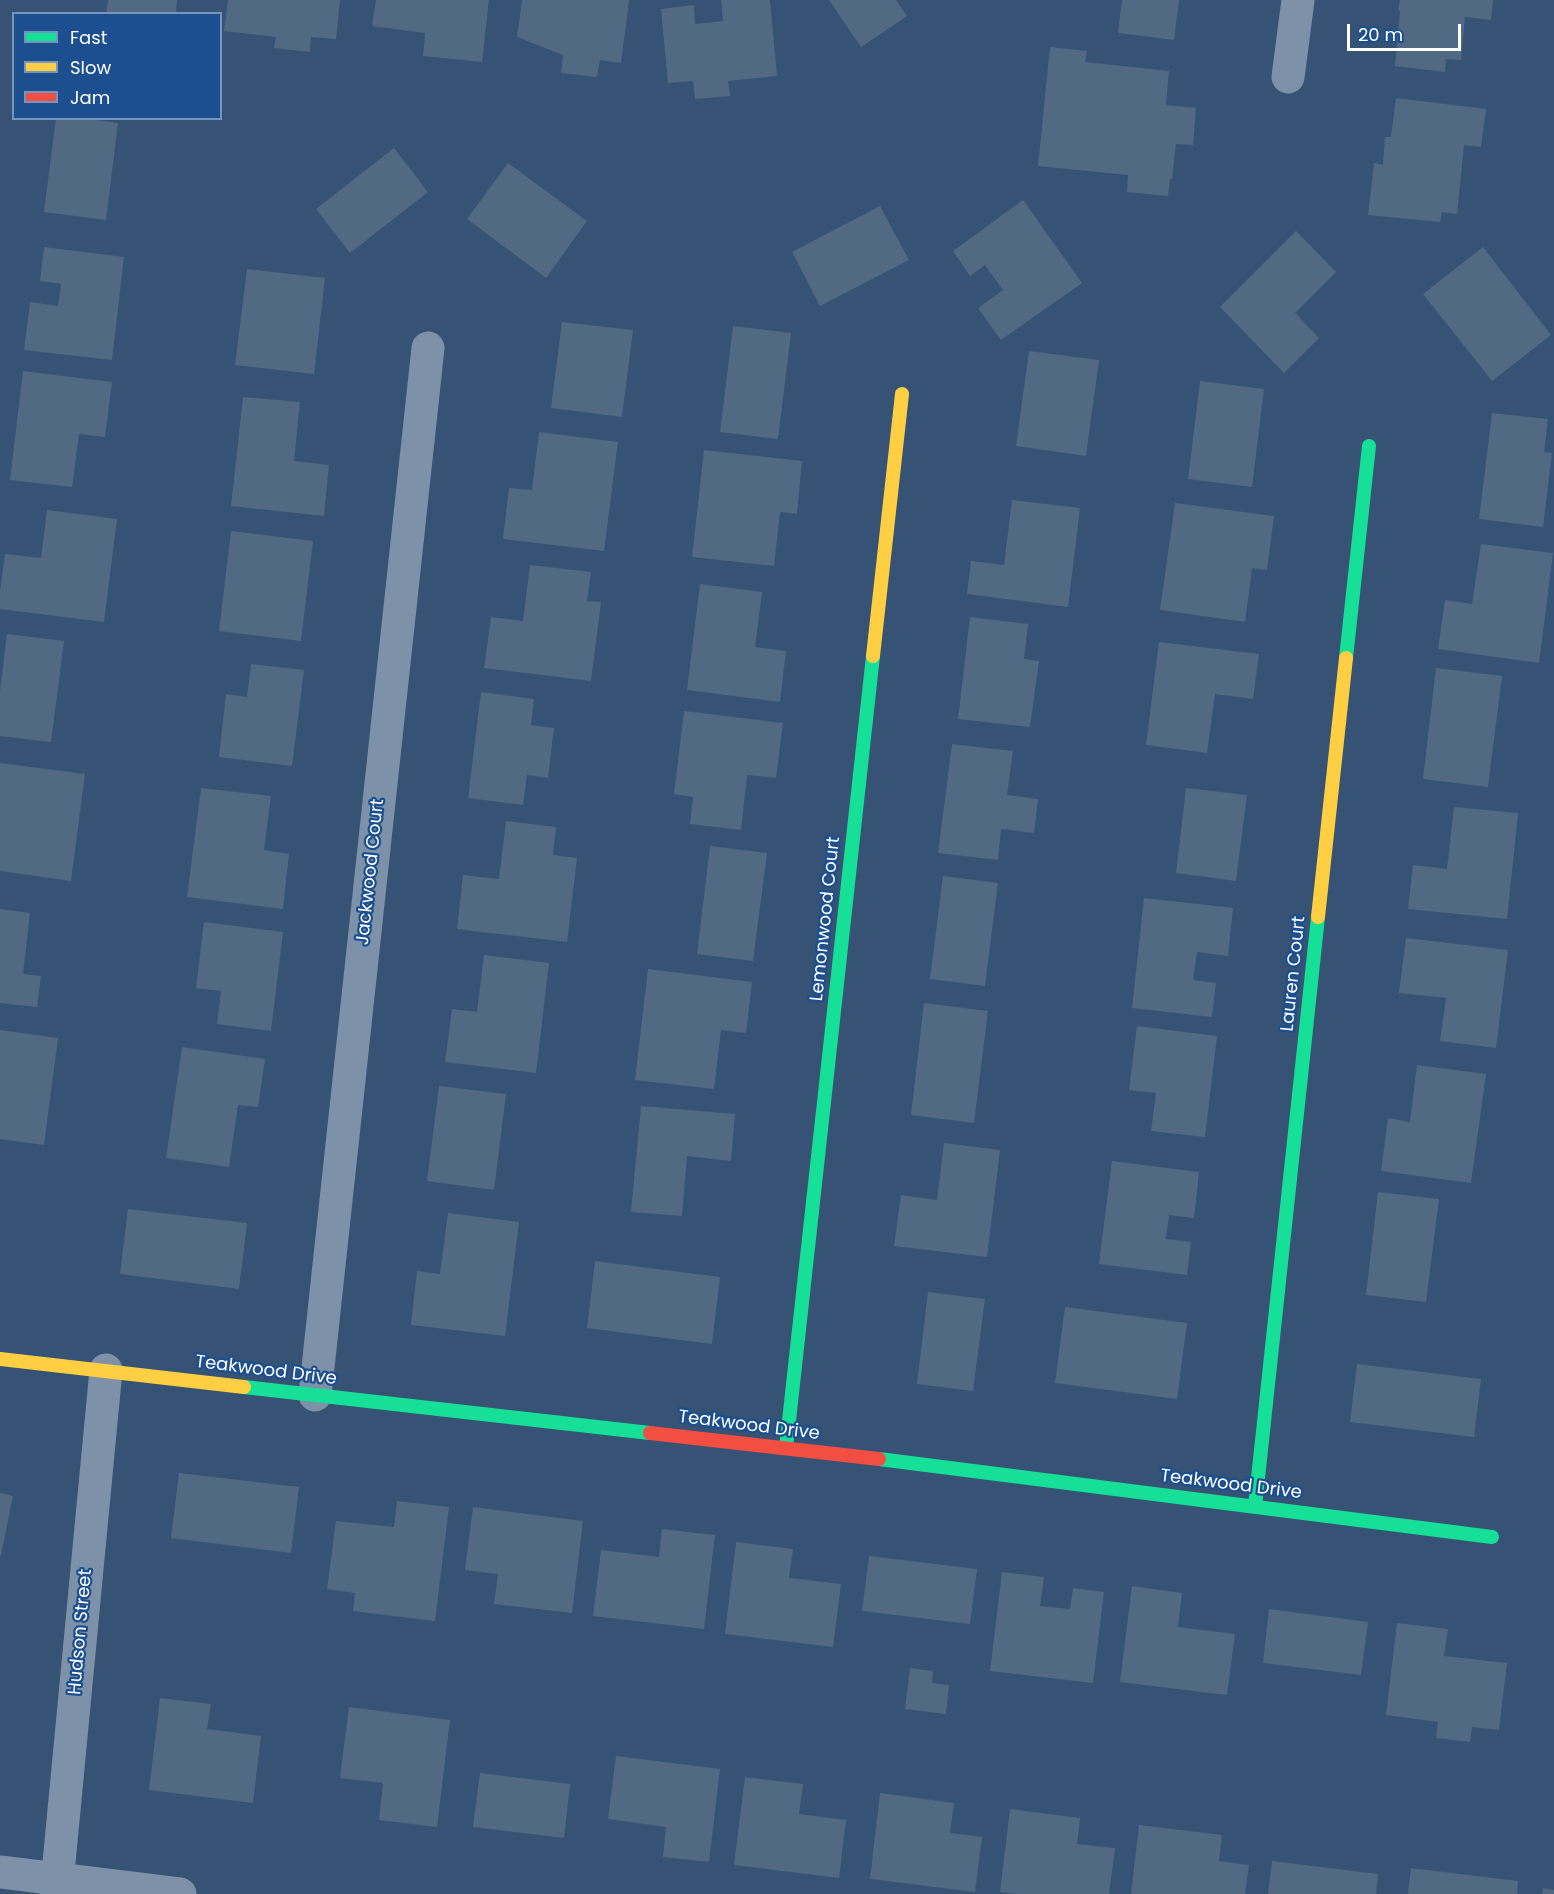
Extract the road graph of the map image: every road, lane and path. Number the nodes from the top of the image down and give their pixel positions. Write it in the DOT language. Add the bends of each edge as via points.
graph roads {
  1 [pos="1298,0"];
  2 [pos="1288,77"];
  3 [pos="428,348"];
  4 [pos="902,394"];
  5 [pos="1369,446"];
  6 [pos="0,1359"];
  7 [pos="106,1370"];
  8 [pos="315,1395"];
  9 [pos="786,1448"];
  10 [pos="1255,1506"];
  11 [pos="1492,1537"];
  12 [pos="0,1872"];
  13 [pos="57,1886"];
  14 [pos="180,1894"];
  1 -- 2 [label="street"];
  3 -- 8 [label="street, Jackwood Court"];
  4 -- 9 [label="street, Lemonwood Court"];
  5 -- 10 [label="street, Lauren Court"];
  6 -- 7 [label="street, Teakwood Drive"];
  7 -- 8 [label="street, Teakwood Drive"];
  7 -- 13 [label="street, Hudson Street"];
  8 -- 9 [label="street, Teakwood Drive"];
  9 -- 10 [label="street, Teakwood Drive"];
  10 -- 11 [label="street, Teakwood Drive"];
  12 -- 13 [label="street"];
  13 -- 14 [label="street"];
}
